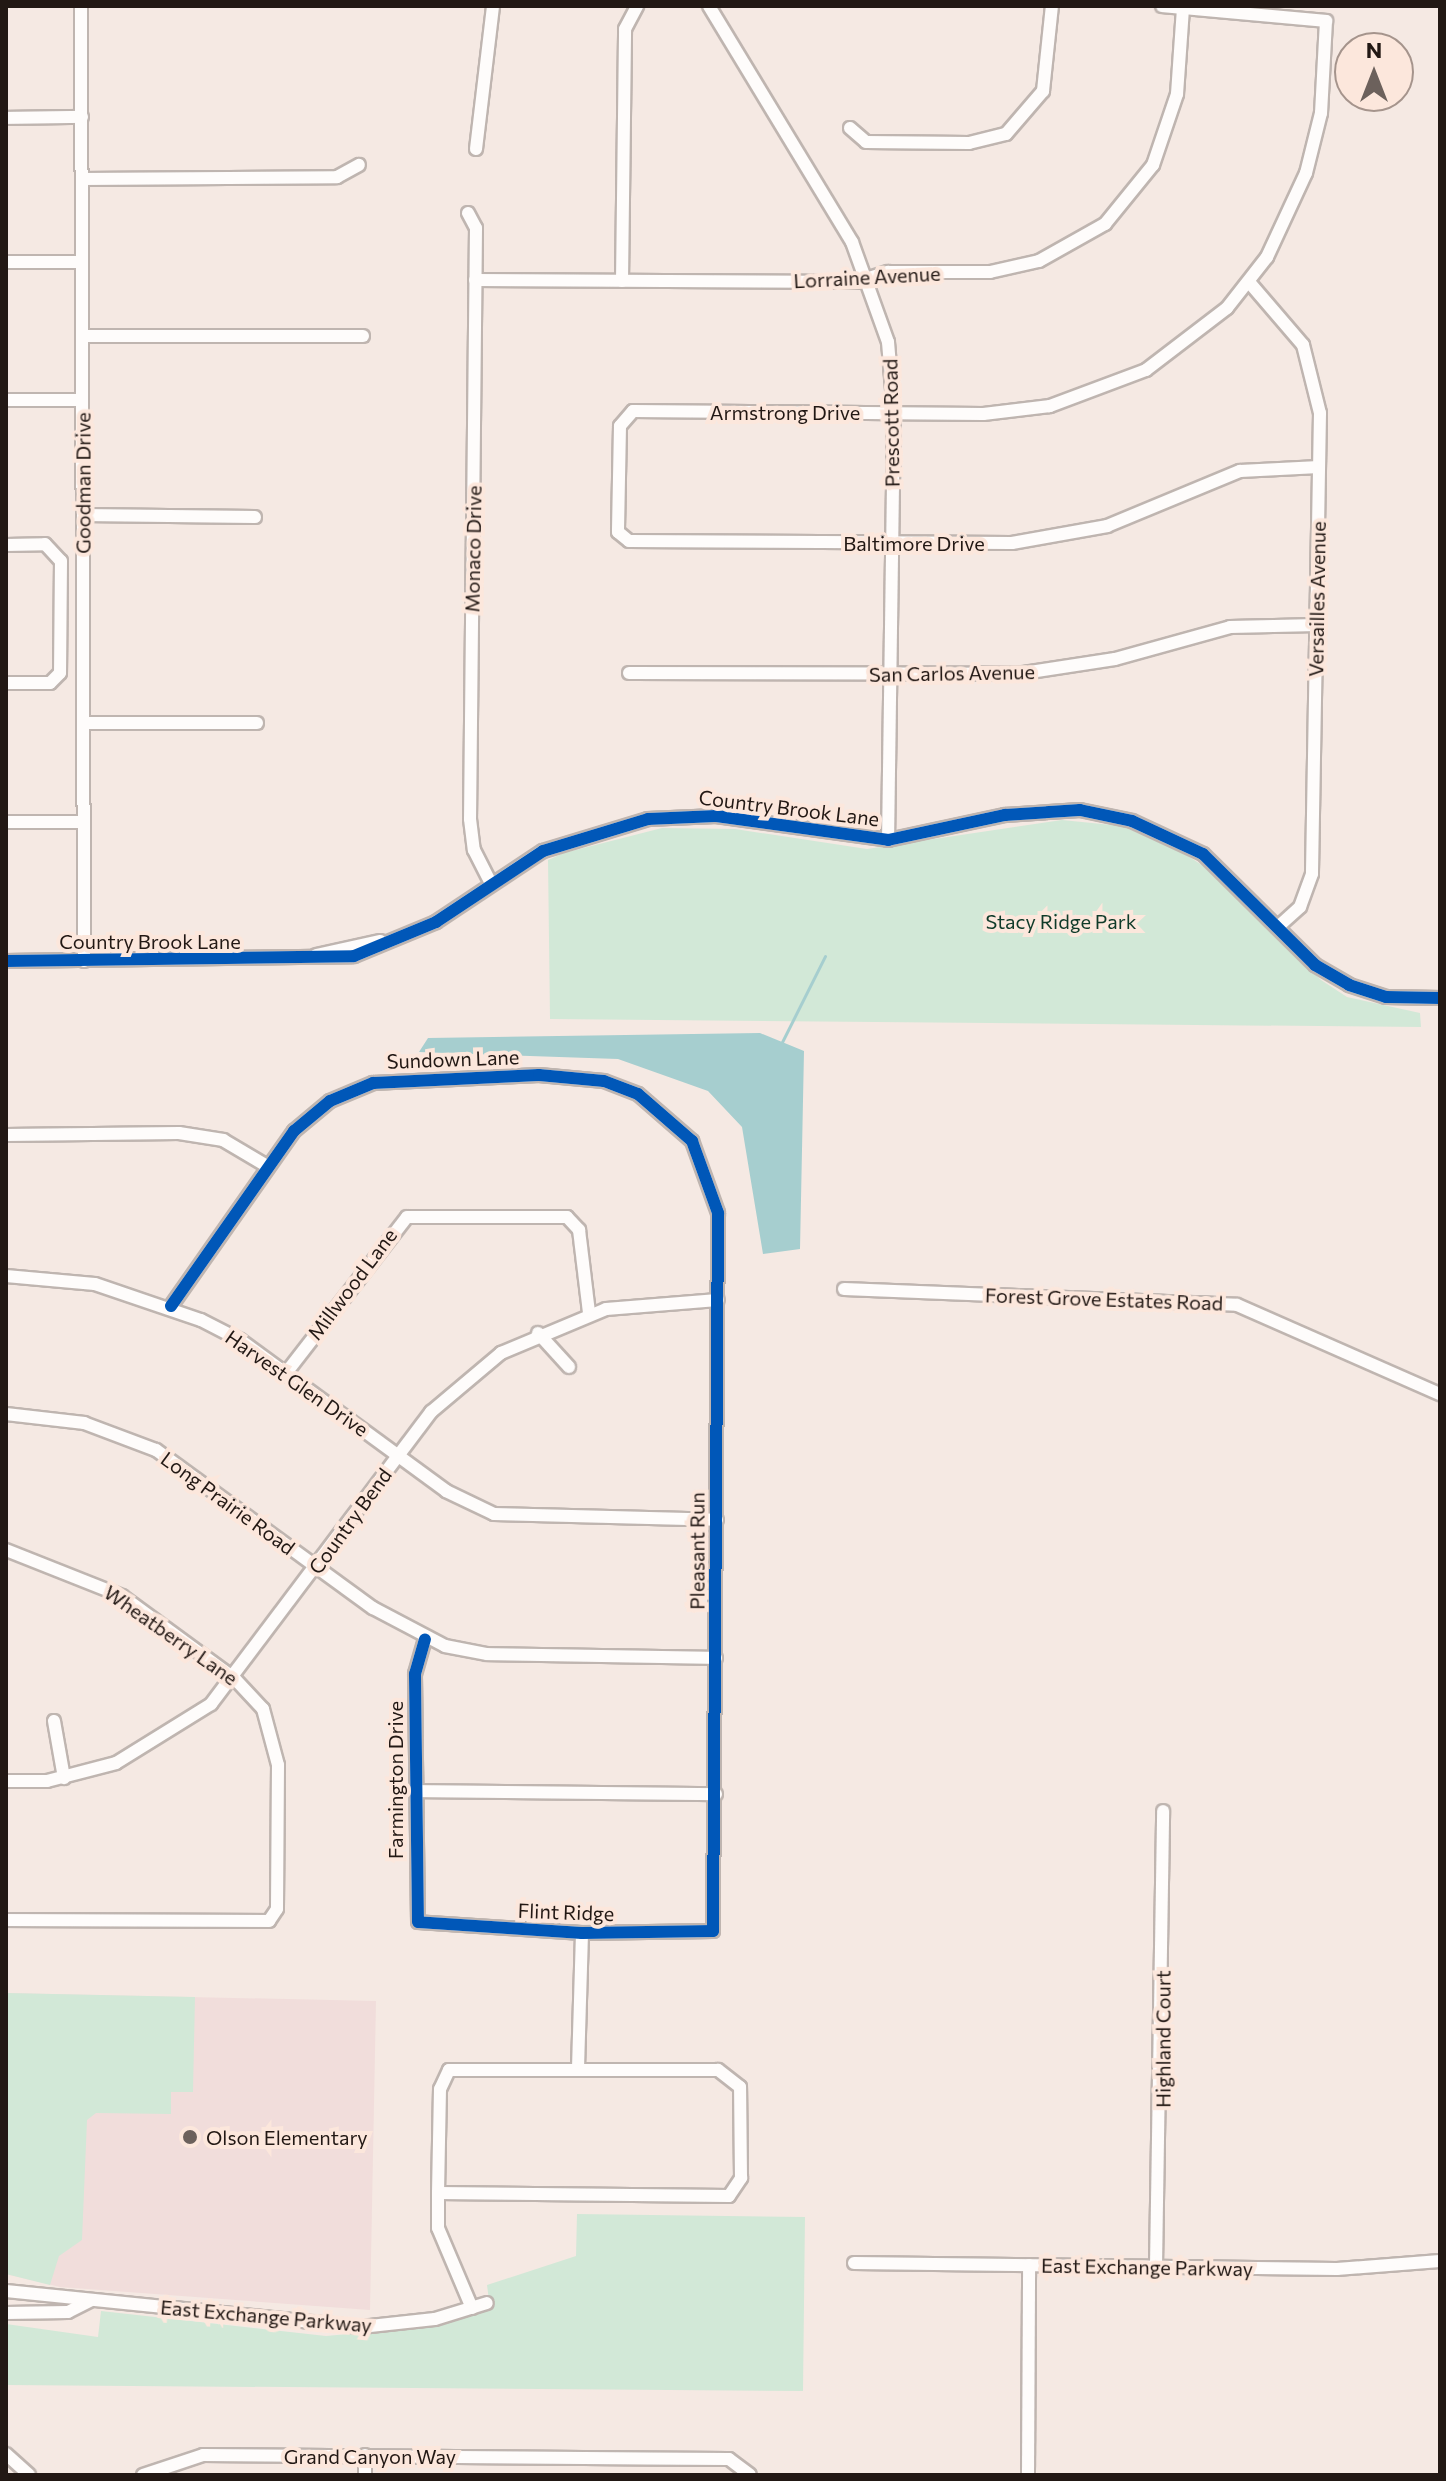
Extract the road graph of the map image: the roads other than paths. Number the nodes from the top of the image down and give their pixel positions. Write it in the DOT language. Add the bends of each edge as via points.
graph roads {
  1 [pos="81,6"];
  2 [pos="493,6"];
  3 [pos="637,6"];
  4 [pos="709,6"];
  5 [pos="1052,6"];
  6 [pos="1162,6"];
  7 [pos="1183,8"];
  8 [pos="1257,10"];
  9 [pos="82,117"];
  10 [pos="6,118"];
  11 [pos="850,128"];
  12 [pos="476,149"];
  13 [pos="359,165"];
  14 [pos="82,179"];
  15 [pos="468,213"];
  16 [pos="6,262"];
  17 [pos="82,262"];
  18 [pos="869,278"];
  19 [pos="475,280"];
  20 [pos="622,281"];
  21 [pos="1249,282"];
  22 [pos="82,336"];
  23 [pos="363,336"];
  24 [pos="6,400"];
  25 [pos="82,400"];
  26 [pos="894,413"];
  27 [pos="626,415"];
  28 [pos="1319,467"];
  29 [pos="83,515"];
  30 [pos="255,517"];
  31 [pos="892,543"];
  32 [pos="6,545"];
  33 [pos="1317,625"];
  34 [pos="629,673"];
  35 [pos="890,675"];
  36 [pos="6,683"];
  37 [pos="84,723"];
  38 [pos="257,723"];
  39 [pos="6,822"];
  40 [pos="84,822"];
  41 [pos="888,840"];
  42 [pos="490,881"];
  43 [pos="1278,927"];
  44 [pos="6,961"];
  45 [pos="84,961"];
  46 [pos="1440,998"];
  47 [pos="6,1135"];
  48 [pos="267,1166"];
  49 [pos="708,1171"];
  50 [pos="6,1276"];
  51 [pos="844,1289"];
  52 [pos="718,1300"];
  53 [pos="171,1306"];
  54 [pos="589,1313"];
  55 [pos="538,1333"];
  56 [pos="569,1367"];
  57 [pos="286,1373"];
  58 [pos="1440,1394"];
  59 [pos="6,1414"];
  60 [pos="398,1456"];
  61 [pos="717,1520"];
  62 [pos="6,1550"];
  63 [pos="317,1567"];
  64 [pos="425,1639"];
  65 [pos="716,1658"];
  66 [pos="235,1679"];
  67 [pos="54,1721"];
  68 [pos="64,1778"];
  69 [pos="6,1781"];
  70 [pos="415,1791"];
  71 [pos="716,1794"];
  72 [pos="1163,1811"];
  73 [pos="6,1920"];
  74 [pos="418,1922"];
  75 [pos="713,1931"];
  76 [pos="582,1933"];
  77 [pos="578,2068"];
  78 [pos="438,2193"];
  79 [pos="1440,2261"];
  80 [pos="854,2263"];
  81 [pos="1029,2265"];
  82 [pos="1156,2266"];
  83 [pos="6,2291"];
  84 [pos="90,2301"];
  85 [pos="487,2303"];
  86 [pos="472,2308"];
  87 [pos="6,2313"];
  88 [pos="6,2454"];
  89 [pos="365,2455"];
  90 [pos="746,2469"];
  91 [pos="29,2475"];
  92 [pos="143,2475"];
  93 [pos="365,2475"];
  94 [pos="1028,2475"];
  1 -- 9 [label="street, Goodman Drive"];
  2 -- 12 [label="street"];
  3 -- 20 [label="street" via="625,29"];
  4 -- 18 [label="street, Prescott Road"];
  5 -- 11 [label="street" via="1043,91 1006,134 969,143 866,142"];
  6 -- 7 [label="street"];
  7 -- 8 [label="street"];
  7 -- 18 [label="street, Lorraine Avenue" via="1177,94 1164,142 1140,187 1105,224 1063,251 1015,268"];
  8 -- 21 [label="street, Armstrong Drive" via="1326,21 1325,82 1310,158 1282,230"];
  9 -- 10 [label="street"];
  9 -- 14 [label="street, Goodman Drive"];
  13 -- 14 [label="street" via="337,177"];
  14 -- 17 [label="street, Goodman Drive"];
  15 -- 19 [label="street, Monaco Drive" via="476,228"];
  16 -- 17 [label="street"];
  17 -- 22 [label="street, Goodman Drive"];
  18 -- 20 [label="street, Lorraine Avenue"];
  18 -- 26 [label="street, Prescott Road" via="888,342"];
  19 -- 20 [label="street, Lorraine Avenue"];
  19 -- 42 [label="street, Monaco Drive" via="470,819 474,850"];
  21 -- 26 [label="street, Armstrong Drive" via="1175,352 1083,397 1017,411"];
  21 -- 28 [label="street, Versailles Avenue" via="1308,355 1320,413"];
  22 -- 23 [label="street"];
  22 -- 25 [label="street, Goodman Drive"];
  24 -- 25 [label="street"];
  25 -- 29 [label="street, Goodman Drive"];
  26 -- 27 [label="street, Armstrong Drive"];
  26 -- 31 [label="street, Prescott Road"];
  27 -- 31 [label="street, Baltimore Drive" via="618,528 625,540"];
  28 -- 31 [label="street, Baltimore Drive" via="1240,471 1152,510 1072,535"];
  28 -- 33 [label="street, Versailles Avenue"];
  29 -- 30 [label="street"];
  29 -- 37 [label="street, Goodman Drive"];
  31 -- 35 [label="street, Prescott Road"];
  32 -- 36 [label="street" via="45,544 59,555 56,678"];
  33 -- 35 [label="street, San Carlos Avenue" via="1230,627 1050,671"];
  33 -- 43 [label="street, Versailles Avenue" via="1312,874 1300,907"];
  34 -- 35 [label="street, San Carlos Avenue"];
  35 -- 41 [label="street, Prescott Road"];
  37 -- 38 [label="street"];
  37 -- 40 [label="street, Goodman Drive"];
  39 -- 40 [label="street"];
  40 -- 45 [label="street, Goodman Drive"];
  41 -- 42 [label="street, Country Brook Lane" via="666,817 577,836"];
  41 -- 43 [label="street, Country Brook Lane" via="1029,811 1106,814 1203,854"];
  42 -- 45 [label="street, Country Brook Lane" via="436,922 399,939 305,959"];
  43 -- 46 [label="street, Country Brook Lane" via="1349,985 1395,999"];
  44 -- 45 [label="street, Country Brook Lane"];
  47 -- 48 [label="street" via="179,1133 223,1140"];
  48 -- 49 [label="street, Sundown Lane" via="313,1113 373,1083 539,1075 604,1081 638,1094 669,1116"];
  48 -- 53 [label="street, Sundown Lane"];
  49 -- 52 [label="street, Pleasant Run" via="718,1213"];
  50 -- 53 [label="street, Harvest Glen Drive" via="95,1284"];
  51 -- 58 [label="street, Forest Grove Estates Road" via="1237,1305"];
  52 -- 54 [label="street, Country Bend" via="648,1301"];
  52 -- 61 [label="street, Pleasant Run"];
  53 -- 57 [label="street, Harvest Glen Drive"];
  54 -- 55 [label="street, Country Bend"];
  54 -- 57 [label="street, Millwood Lane" via="572,1220 525,1215 399,1221"];
  55 -- 56 [label="street"];
  55 -- 60 [label="street, Country Bend" via="453,1390"];
  57 -- 60 [label="street, Harvest Glen Drive"];
  59 -- 63 [label="street, Long Prairie Road" via="84,1423 156,1450"];
  60 -- 61 [label="street, Harvest Glen Drive" via="446,1491 494,1514"];
  60 -- 63 [label="street, Country Bend"];
  61 -- 65 [label="street, Pleasant Run"];
  62 -- 66 [label="street, Wheatberry Lane" via="122,1596"];
  63 -- 64 [label="street, Long Prairie Road"];
  63 -- 66 [label="street, Country Bend"];
  64 -- 65 [label="street, Long Prairie Road" via="487,1654"];
  64 -- 70 [label="street, Farmington Drive" via="415,1674"];
  65 -- 71 [label="street, Pleasant Run"];
  66 -- 68 [label="street, Country Bend" via="152,1747"];
  66 -- 73 [label="street, Wheatberry Lane" via="263,1709 277,1748 273,1918"];
  67 -- 68 [label="street"];
  68 -- 69 [label="street, Country Bend"];
  70 -- 71 [label="street"];
  70 -- 74 [label="street, Farmington Drive"];
  71 -- 75 [label="street, Pleasant Run"];
  72 -- 82 [label="street, Highland Court"];
  74 -- 76 [label="street, Flint Ridge"];
  75 -- 76 [label="street, Flint Ridge"];
  76 -- 77 [label="street"];
  77 -- 78 [label="street" via="449,2070 440,2089"];
  77 -- 78 [label="street" via="718,2070 735,2078 741,2094 735,2191 723,2197"];
  78 -- 86 [label="street" via="442,2246"];
  79 -- 82 [label="street, East Exchange Parkway" via="1337,2269"];
  80 -- 81 [label="street, East Exchange Parkway"];
  81 -- 82 [label="street, East Exchange Parkway"];
  81 -- 94 [label="street"];
  83 -- 84 [label="street, East Exchange Parkway"];
  84 -- 86 [label="street, East Exchange Parkway" via="361,2327"];
  84 -- 87 [label="street, East Exchange Parkway" via="68,2312"];
  85 -- 86 [label="street, East Exchange Parkway"];
  88 -- 91 [label="street"];
  89 -- 90 [label="street, Grand Canyon Way"];
  89 -- 92 [label="street, Grand Canyon Way" via="203,2455"];
  89 -- 93 [label="street"];
}
